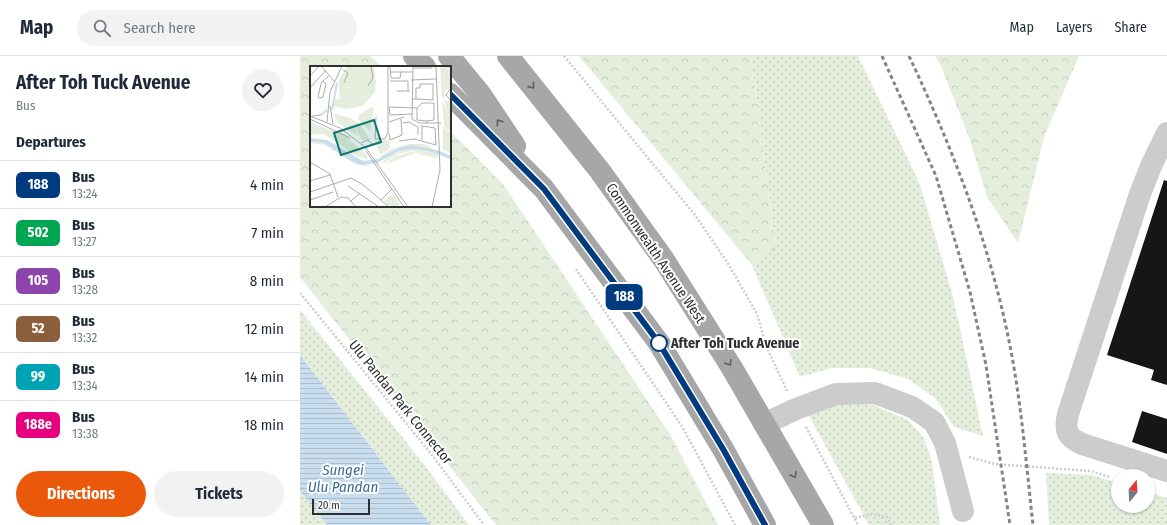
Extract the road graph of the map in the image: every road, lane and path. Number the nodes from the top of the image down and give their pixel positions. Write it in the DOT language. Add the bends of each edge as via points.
graph roads {
  1 [pos="414,56"];
  2 [pos="449,56"];
  3 [pos="508,56"];
  4 [pos="564,56"];
  5 [pos="424,66"];
  6 [pos="451,95"];
  7 [pos="1167,133"];
  8 [pos="544,189"];
  9 [pos="572,264"];
  10 [pos="300,293"];
  11 [pos="796,409"];
  12 [pos="764,424"];
  13 [pos="949,459"];
  14 [pos="1167,471"];
  15 [pos="1111,477"];
  16 [pos="963,511"];
  17 [pos="855,518"];
  18 [pos="484,525"];
  19 [pos="735,525"];
  20 [pos="765,525"];
  21 [pos="823,525"];
  22 [pos="858,525"];
  23 [pos="891,525"];
  1 -- 5 [label="main road"];
  8 -- 2 [label="main road, one-way" via="481,95"];
  3 -- 12 [label="main road, Commonwealth Avenue West, one-way" via="600,171 664,260"];
  4 -- 11 [label="path" via="695,215 729,265 756,314 773,361"];
  6 -- 8 [label="main road"];
  7 -- 14 [label="lane" via="1140,194 1066,423 1068,433 1082,444"];
  8 -- 20 [label="main road" via="659,343"];
  9 -- 19 [label="path" via="683,428"];
  10 -- 18 [label="path, Ulu Pandan Park Connector" via="432,455"];
  11 -- 12 [label="lane"];
  11 -- 13 [label="lane" via="836,394 875,393 912,407 934,422 945,443"];
  11 -- 17 [label="path"];
  12 -- 21 [label="main road, Commonwealth Avenue West, one-way"];
  13 -- 15 [label="path" via="972,457 995,464 1090,470"];
  13 -- 16 [label="lane"];
  17 -- 22 [label="path"];
  17 -- 23 [label="path" via="872,514 887,518"];
}
